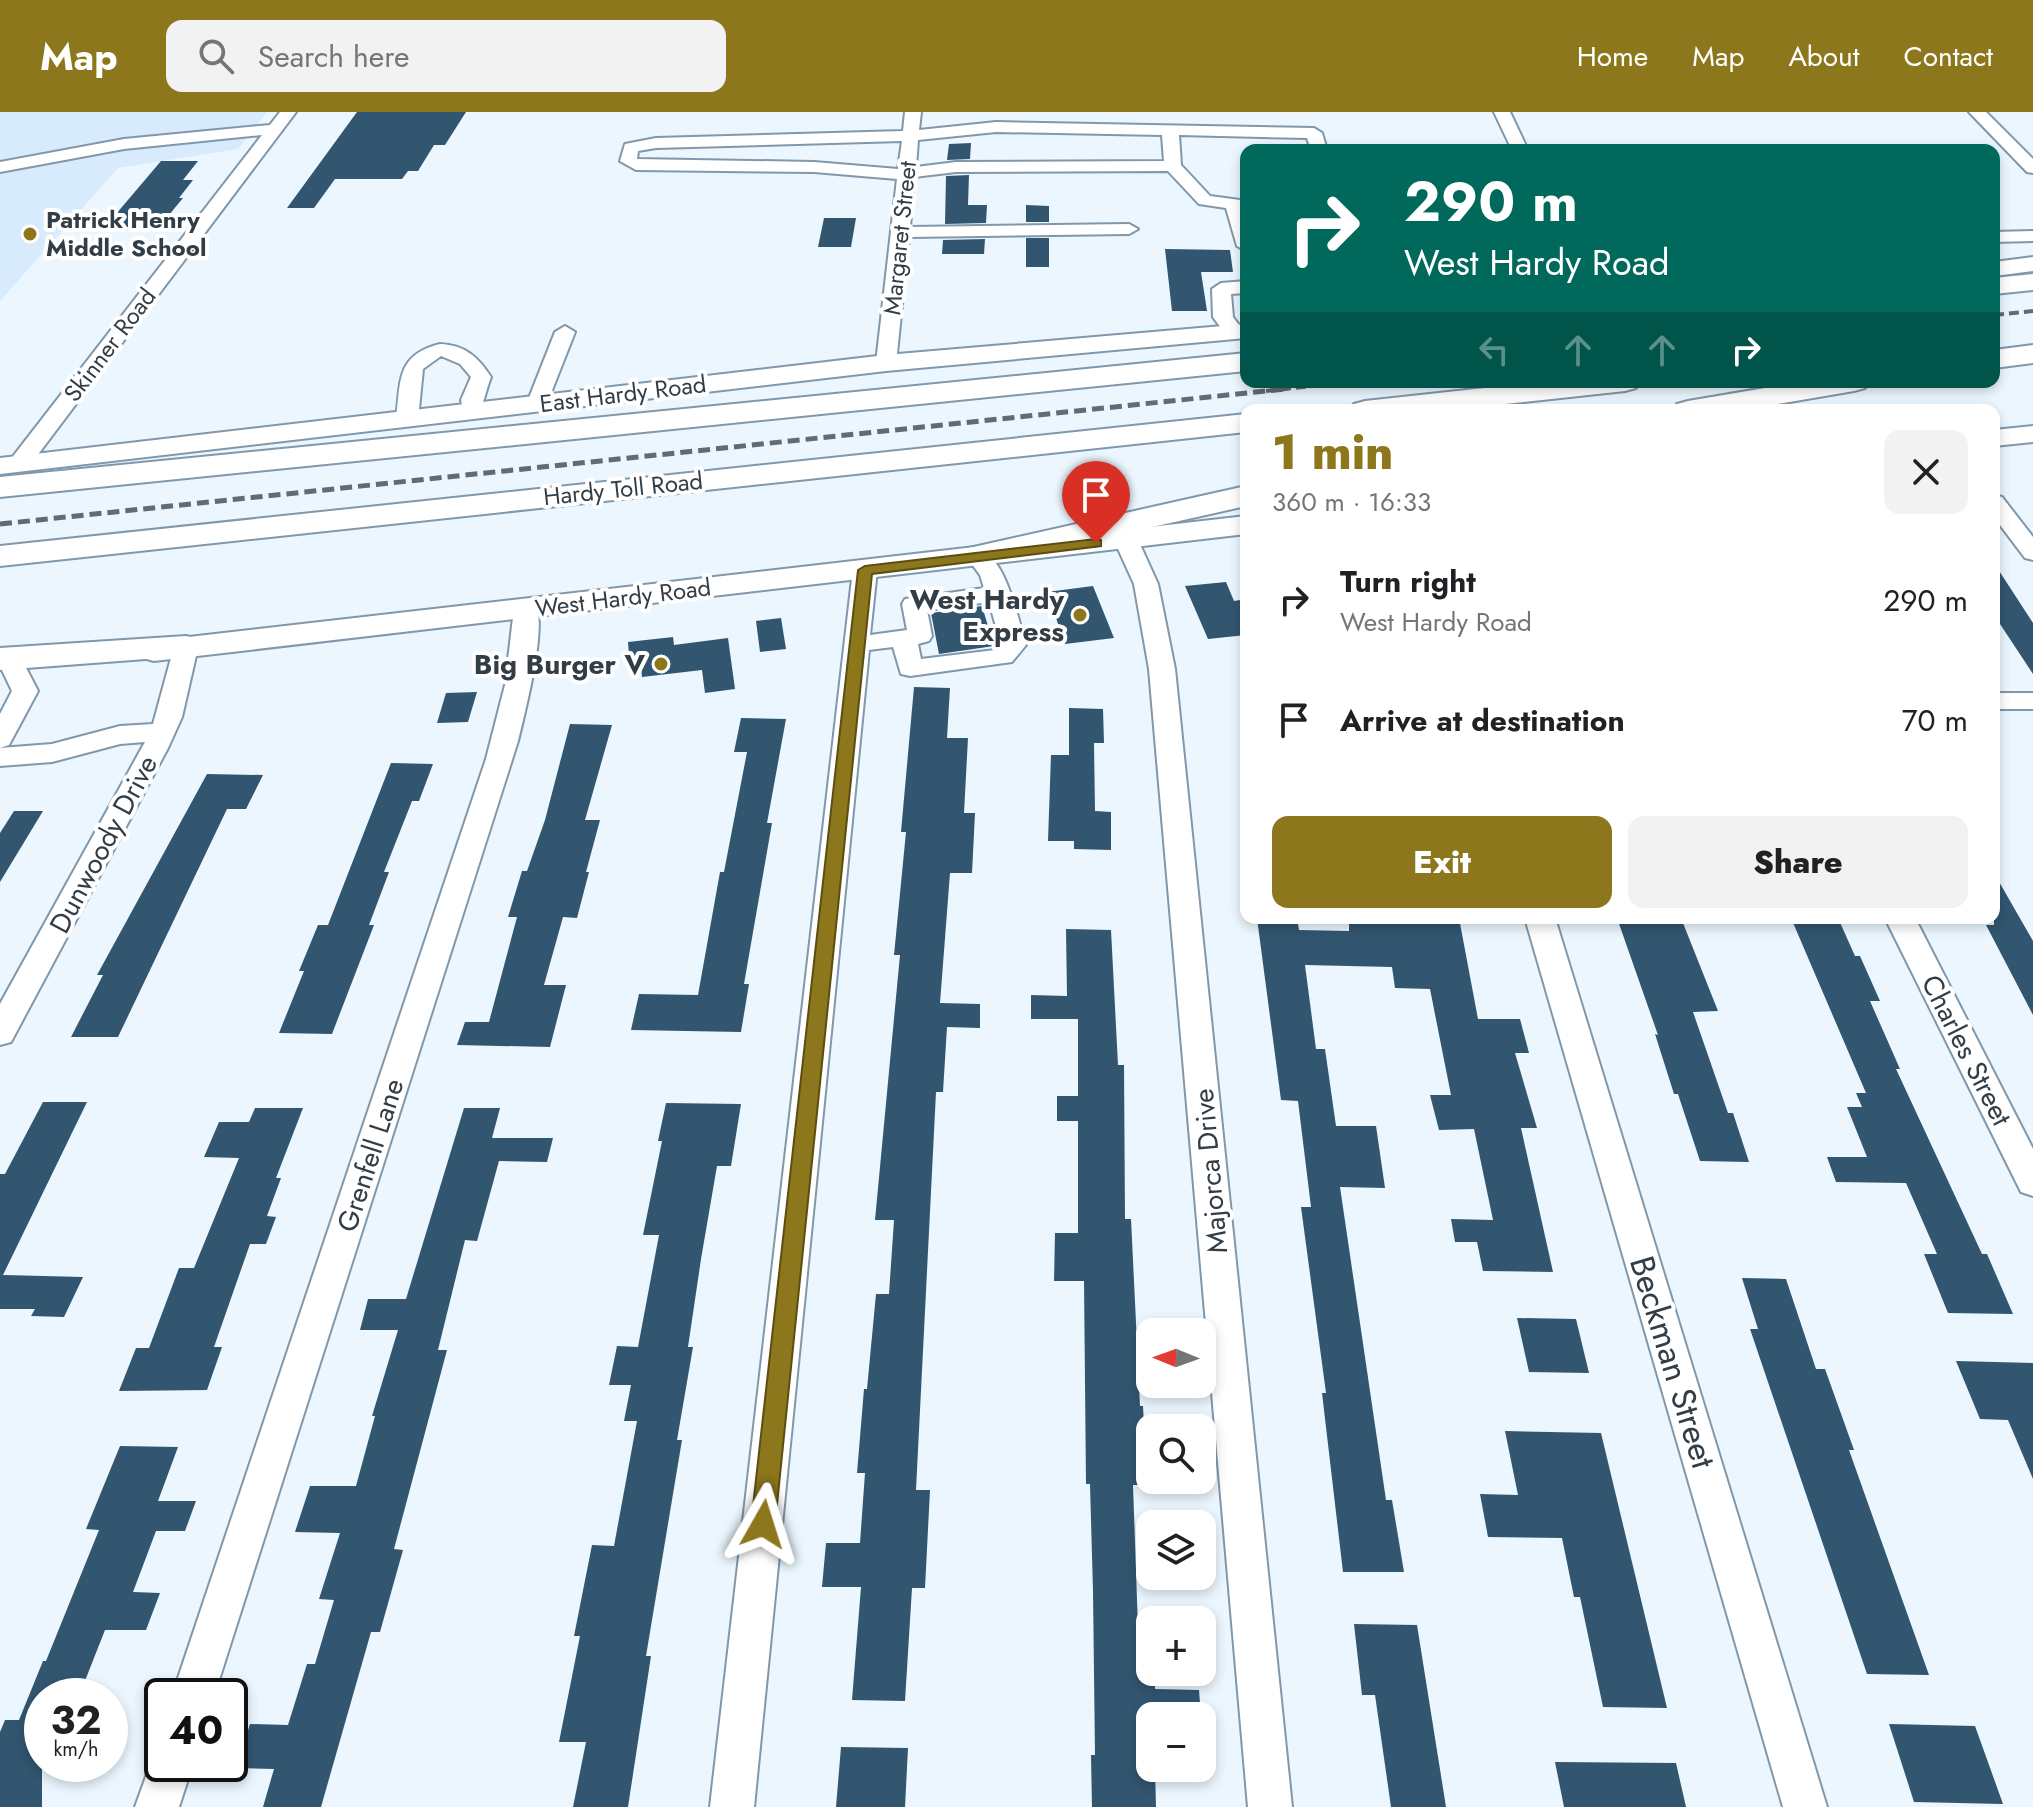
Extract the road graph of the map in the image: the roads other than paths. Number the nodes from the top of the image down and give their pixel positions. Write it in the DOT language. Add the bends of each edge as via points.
graph roads {
  1 [pos="288,112"];
  2 [pos="913,112"];
  3 [pos="1502,112"];
  4 [pos="1977,112"];
  5 [pos="1234,114"];
  6 [pos="275,129"];
  7 [pos="1170,130"];
  8 [pos="1234,132"];
  9 [pos="911,135"];
  10 [pos="1104,140"];
  11 [pos="1317,144"];
  12 [pos="1517,144"];
  13 [pos="1173,166"];
  14 [pos="0,167"];
  15 [pos="2033,168"];
  16 [pos="907,174"];
  17 [pos="1240,225"];
  18 [pos="1129,229"];
  19 [pos="900,232"];
  20 [pos="2033,236"];
  21 [pos="2000,237"];
  22 [pos="2033,264"];
  23 [pos="2000,268"];
  24 [pos="2033,282"];
  25 [pos="2000,285"];
  26 [pos="1240,287"];
  27 [pos="565,332"];
  28 [pos="1240,335"];
  29 [pos="1240,337"];
  30 [pos="1240,337"];
  31 [pos="2033,338"];
  32 [pos="2000,341"];
  33 [pos="2033,354"];
  34 [pos="2000,358"];
  35 [pos="886,363"];
  36 [pos="1240,363"];
  37 [pos="1569,388"];
  38 [pos="1818,388"];
  39 [pos="537,403"];
  40 [pos="1421,404"];
  41 [pos="1724,404"];
  42 [pos="483,410"];
  43 [pos="407,419"];
  44 [pos="1240,424"];
  45 [pos="2033,434"];
  46 [pos="2000,437"];
  47 [pos="6,472"];
  48 [pos="1240,497"];
  49 [pos="2000,510"];
  50 [pos="1240,526"];
  51 [pos="1126,540"];
  52 [pos="2033,553"];
  53 [pos="0,556"];
  54 [pos="978,556"];
  55 [pos="865,570"];
  56 [pos="998,594"];
  57 [pos="526,609"];
  58 [pos="904,638"];
  59 [pos="859,644"];
  60 [pos="186,647"];
  61 [pos="5,666"];
  62 [pos="2000,701"];
  63 [pos="2033,701"];
  64 [pos="162,732"];
  65 [pos="0,739"];
  66 [pos="0,757"];
  67 [pos="1542,924"];
  68 [pos="1903,924"];
  69 [pos="0,1033"];
  70 [pos="2033,1182"];
  71 [pos="199,1678"];
  72 [pos="165,1782"];
  73 [pos="157,1807"];
  74 [pos="732,1807"];
  75 [pos="1270,1807"];
  76 [pos="1805,1807"];
  1 -- 6 [label="street, Skinner Road"];
  2 -- 9 [label="street, Margaret Street"];
  3 -- 12 [label="street"];
  4 -- 15 [label="street"];
  5 -- 8 [label="street"];
  6 -- 14 [label="street" via="124,144"];
  6 -- 47 [label="street, Skinner Road"];
  7 -- 8 [label="street"];
  7 -- 10 [label="street"];
  7 -- 13 [label="street"];
  8 -- 11 [label="street" via="1314,133"];
  9 -- 10 [label="street" via="996,127"];
  9 -- 16 [label="street, Margaret Street"];
  9 -- 16 [label="street" via="656,143 631,147 628,155 636,165"];
  10 -- 13 [label="street"];
  10 -- 16 [label="street"];
  13 -- 17 [label="street" via="1205,200 1234,204"];
  16 -- 19 [label="street, Margaret Street"];
  18 -- 19 [label="street"];
  19 -- 35 [label="street, Margaret Street"];
  20 -- 21 [label="street"];
  22 -- 23 [label="main road"];
  24 -- 25 [label="highway"];
  26 -- 28 [label="street" via="1221,289 1223,317"];
  27 -- 39 [label="street"];
  29 -- 35 [label="main road, East Hardy Road"];
  30 -- 42 [label="highway" via="568,410"];
  31 -- 32 [label="highway"];
  33 -- 34 [label="highway"];
  35 -- 39 [label="main road, East Hardy Road"];
  36 -- 47 [label="highway"];
  37 -- 40 [label="highway"];
  38 -- 41 [label="highway"];
  39 -- 42 [label="main road, East Hardy Road"];
  42 -- 43 [label="main road, East Hardy Road"];
  42 -- 43 [label="street" via="472,399 481,377 474,365 457,352 433,352 413,368"];
  43 -- 47 [label="main road, East Hardy Road"];
  44 -- 53 [label="highway, Hardy Toll Road"];
  45 -- 46 [label="main road"];
  48 -- 54 [label="highway"];
  49 -- 52 [label="street"];
  50 -- 51 [label="main road, West Hardy Road"];
  51 -- 54 [label="main road, West Hardy Road"];
  51 -- 75 [label="street, Majorca Drive" via="1146,584 1163,683"];
  54 -- 55 [label="main road, West Hardy Road"];
  54 -- 56 [label="street" via="992,574"];
  55 -- 57 [label="main road, West Hardy Road"];
  55 -- 59 [label="street"];
  56 -- 58 [label="street" via="914,604 920,636"];
  56 -- 58 [label="street" via="1014,645 1003,657 910,668"];
  57 -- 60 [label="main road, West Hardy Road"];
  57 -- 71 [label="street, Grenfell Lane" via="515,707"];
  58 -- 59 [label="street"];
  59 -- 74 [label="street"];
  60 -- 61 [label="highway"];
  60 -- 64 [label="street, Dunwoody Drive"];
  61 -- 65 [label="street" via="25,691"];
  62 -- 63 [label="street"];
  64 -- 66 [label="street"];
  64 -- 69 [label="street, Dunwoody Drive"];
  67 -- 76 [label="street, Beckman Street"];
  68 -- 70 [label="street, Charles Street"];
  72 -- 73 [label="street"];
}
